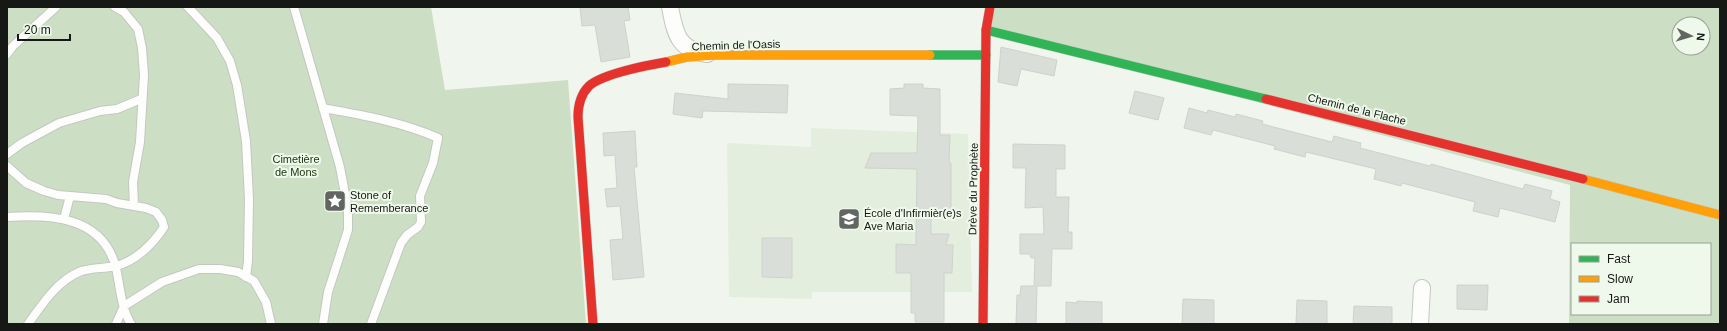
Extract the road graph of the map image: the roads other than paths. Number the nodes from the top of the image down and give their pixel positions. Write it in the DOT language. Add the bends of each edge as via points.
graph roads {
  1 [pos="56,7"];
  2 [pos="115,7"];
  3 [pos="188,7"];
  4 [pos="294,7"];
  5 [pos="670,7"];
  6 [pos="990,7"];
  7 [pos="986,30"];
  8 [pos="7,54"];
  9 [pos="717,55"];
  10 [pos="986,55"];
  11 [pos="142,99"];
  12 [pos="323,108"];
  13 [pos="7,154"];
  14 [pos="7,166"];
  15 [pos="70,196"];
  16 [pos="134,206"];
  17 [pos="1720,215"];
  18 [pos="7,217"];
  19 [pos="64,219"];
  20 [pos="116,266"];
  21 [pos="246,277"];
  22 [pos="1422,288"];
  23 [pos="124,306"];
  24 [pos="28,324"];
  25 [pos="116,324"];
  26 [pos="131,324"];
  27 [pos="271,324"];
  28 [pos="323,324"];
  29 [pos="371,324"];
  30 [pos="592,324"];
  31 [pos="983,324"];
  32 [pos="1420,324"];
  1 -- 8 [label="lane"];
  2 -- 11 [label="lane" via="124,12 138,29 144,75"];
  3 -- 21 [label="lane" via="217,38 230,61 237,85 246,141 249,199"];
  4 -- 12 [label="lane"];
  5 -- 9 [label="street" via="678,40 688,48"];
  6 -- 7 [label="street, Drève du Prophète"];
  7 -- 10 [label="street, Drève du Prophète"];
  7 -- 17 [label="street, Chemin de la Flache" via="1505,158"];
  9 -- 10 [label="street, Chemin de l'Oasis"];
  9 -- 30 [label="street, Chemin de l'Oasis" via="683,58 618,74 592,83 584,91 578,105"];
  10 -- 31 [label="street, Drève du Prophète"];
  11 -- 13 [label="lane" via="117,109 100,111 59,123"];
  11 -- 16 [label="lane" via="140,142 133,182"];
  12 -- 28 [label="lane" via="346,192 348,230 328,292"];
  12 -- 29 [label="lane" via="389,121 438,138 433,163 420,196 421,222 401,243"];
  14 -- 15 [label="lane" via="26,183 44,191"];
  15 -- 16 [label="lane" via="106,199"];
  15 -- 19 [label="lane"];
  16 -- 20 [label="lane" via="156,212 164,227 143,252"];
  18 -- 19 [label="lane" via="41,215"];
  19 -- 20 [label="lane" via="76,222 102,240"];
  20 -- 23 [label="lane"];
  20 -- 24 [label="lane" via="77,272 44,301"];
  21 -- 23 [label="lane" via="238,272 199,269 162,282"];
  21 -- 27 [label="lane" via="254,281 266,302"];
  22 -- 32 [label="street"];
  23 -- 25 [label="lane"];
  23 -- 26 [label="lane"];
}
